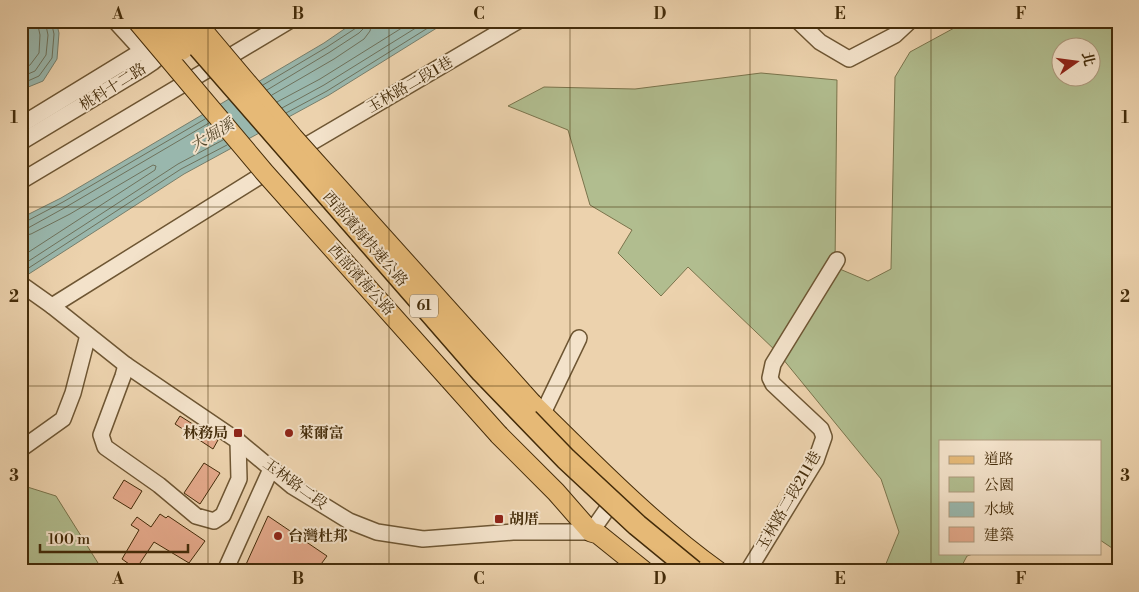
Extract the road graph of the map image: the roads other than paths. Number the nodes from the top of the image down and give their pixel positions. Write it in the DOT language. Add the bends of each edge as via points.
graph roads {
  1 [pos="115,21"];
  2 [pos="137,21"];
  3 [pos="157,21"];
  4 [pos="178,21"];
  5 [pos="196,21"];
  6 [pos="289,21"];
  7 [pos="518,21"];
  8 [pos="798,21"];
  9 [pos="910,21"];
  10 [pos="142,51"];
  11 [pos="153,62"];
  12 [pos="21,124"];
  13 [pos="21,142"];
  14 [pos="302,148"];
  15 [pos="265,173"];
  16 [pos="21,181"];
  17 [pos="836,260"];
  18 [pos="21,284"];
  19 [pos="48,303"];
  20 [pos="88,335"];
  21 [pos="579,338"];
  22 [pos="126,365"];
  23 [pos="544,414"];
  24 [pos="238,441"];
  25 [pos="21,449"];
  26 [pos="271,469"];
  27 [pos="621,490"];
  28 [pos="607,509"];
  29 [pos="592,532"];
  30 [pos="225,571"];
  31 [pos="644,571"];
  32 [pos="670,571"];
  33 [pos="693,571"];
  34 [pos="718,571"];
  35 [pos="748,571"];
  1 -- 10 [label="street"];
  2 -- 15 [label="main road, 西部濱海公路 / 61, bridge"];
  3 -- 32 [label="highway, 西部濱海快速公路 / 61, bridge" via="470,381 626,536"];
  4 -- 10 [label="street, 桃科十二路"];
  4 -- 33 [label="highway, 西部濱海快速公路 / 61, bridge" via="482,372 566,459 637,526"];
  5 -- 11 [label="street, 桃科十二路"];
  5 -- 14 [label="main road, 61, bridge"];
  6 -- 16 [label="street"];
  7 -- 14 [label="street, 玉林路二段1巷"];
  8 -- 9 [label="street" via="820,42 849,59 895,35"];
  10 -- 11 [label="street"];
  10 -- 12 [label="street, 桃科十二路"];
  11 -- 13 [label="street, 桃科十二路"];
  14 -- 23 [label="main road, 61, bridge"];
  15 -- 19 [label="street"];
  15 -- 29 [label="main road, 西部濱海公路 / 61, bridge" via="499,435"];
  17 -- 35 [label="street, 玉林路二段211巷" via="773,364 770,378 821,429 824,437 816,460"];
  18 -- 19 [label="street, 玉林路二段"];
  19 -- 20 [label="street, 玉林路二段"];
  20 -- 22 [label="street, 玉林路二段"];
  20 -- 25 [label="street" via="63,419"];
  21 -- 23 [label="street"];
  22 -- 24 [label="street, 玉林路二段"];
  22 -- 24 [label="street" via="101,436 105,448 159,485 196,516 214,521 223,515 239,479"];
  23 -- 27 [label="main road, 61"];
  23 -- 28 [label="street" via="539,442"];
  24 -- 26 [label="street, 玉林路二段"];
  26 -- 29 [label="street, 玉林路二段" via="349,521 377,532 424,539 513,532"];
  26 -- 30 [label="street"];
  27 -- 28 [label="street"];
  27 -- 34 [label="main road, 61"];
  28 -- 29 [label="street"];
  29 -- 31 [label="main road, 61"];
}
